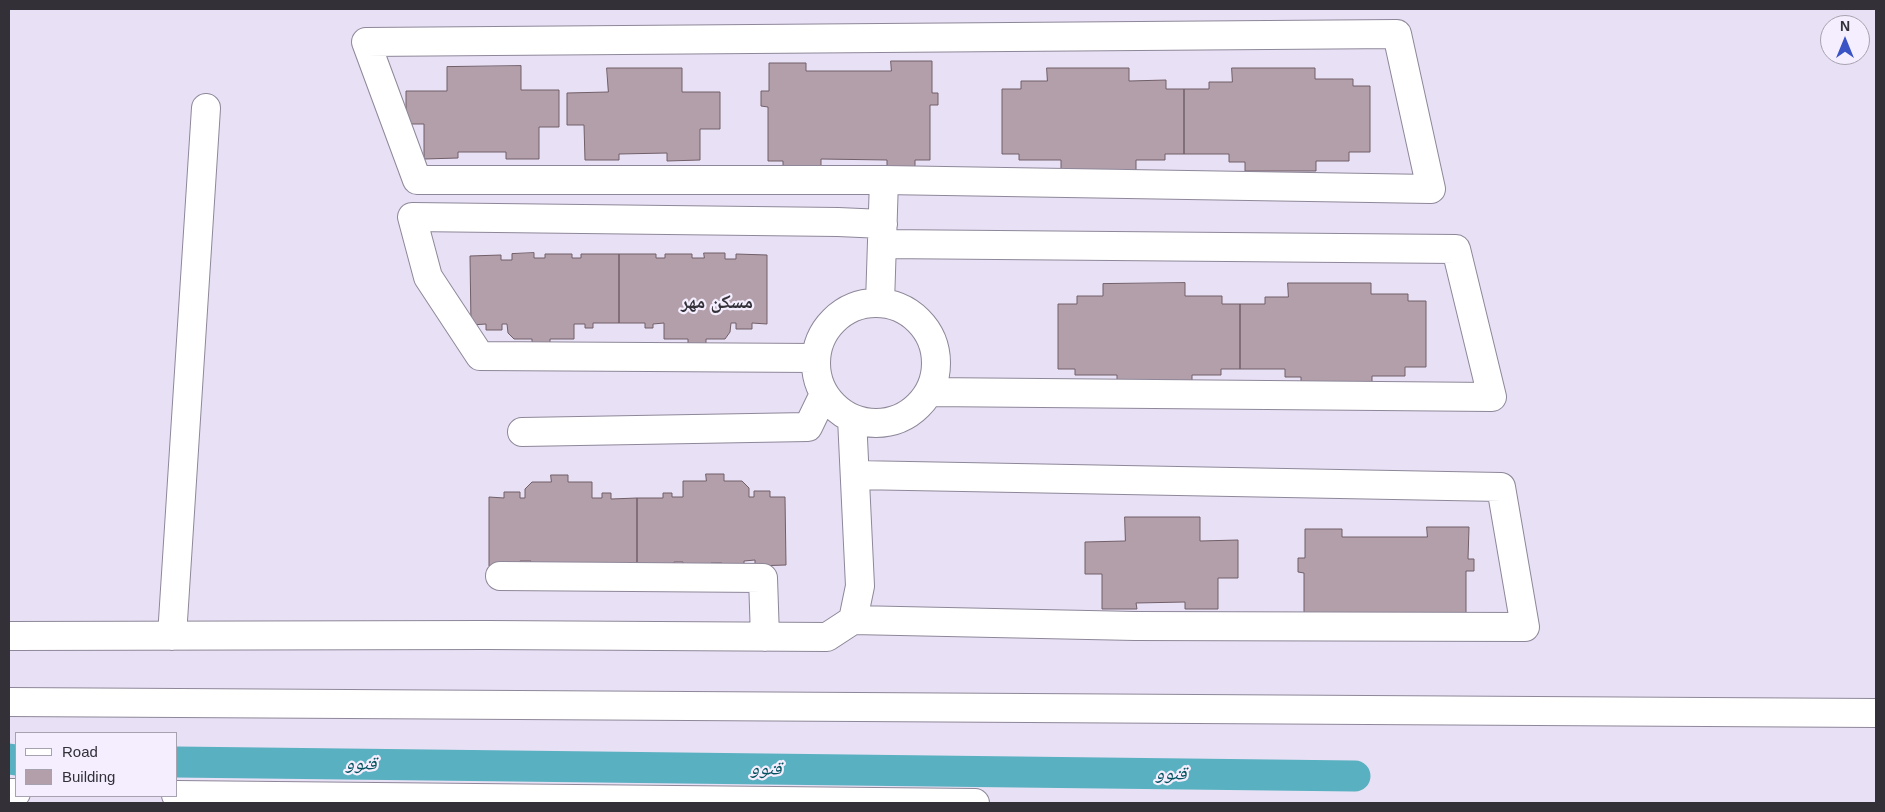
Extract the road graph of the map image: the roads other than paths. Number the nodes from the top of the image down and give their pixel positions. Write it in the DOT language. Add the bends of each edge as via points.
graph roads {
  1 [pos="206,108"];
  2 [pos="884,180"];
  3 [pos="883,234"];
  4 [pos="880,303"];
  5 [pos="815,358"];
  6 [pos="929,392"];
  7 [pos="824,394"];
  8 [pos="852,418"];
  9 [pos="522,432"];
  10 [pos="855,475"];
  11 [pos="500,576"];
  12 [pos="853,620"];
  13 [pos="9,636"];
  14 [pos="172,636"];
  15 [pos="765,637"];
  16 [pos="9,702"];
  17 [pos="1876,713"];
  18 [pos="178,795"];
  19 [pos="975,803"];
  1 -- 14 [label="street"];
  2 -- 2 [label="street" via="1173,185 1432,189 1397,34 366,42 417,180"];
  2 -- 3 [label="street"];
  3 -- 4 [label="street"];
  3 -- 5 [label="street" via="838,222 412,217 428,277 480,356"];
  3 -- 6 [label="street" via="1456,249 1492,397"];
  4 -- 5 [label="street" via="861,304 844,311 820,340"];
  4 -- 6 [label="street" via="900,307 916,318 929,334 936,353 936,373"];
  5 -- 7 [label="street" via="817,377"];
  6 -- 8 [label="street" via="904,416 887,422 870,423"];
  7 -- 8 [label="street" via="836,409"];
  7 -- 9 [label="street" via="808,428"];
  8 -- 10 [label="street"];
  10 -- 12 [label="street" via="860,586"];
  10 -- 12 [label="street" via="1501,487 1525,627 1135,626"];
  11 -- 15 [label="street" via="763,578"];
  12 -- 15 [label="street" via="827,637"];
  13 -- 14 [label="street"];
  14 -- 15 [label="street"];
  16 -- 17 [label="street"];
  18 -- 19 [label="street"];
}
